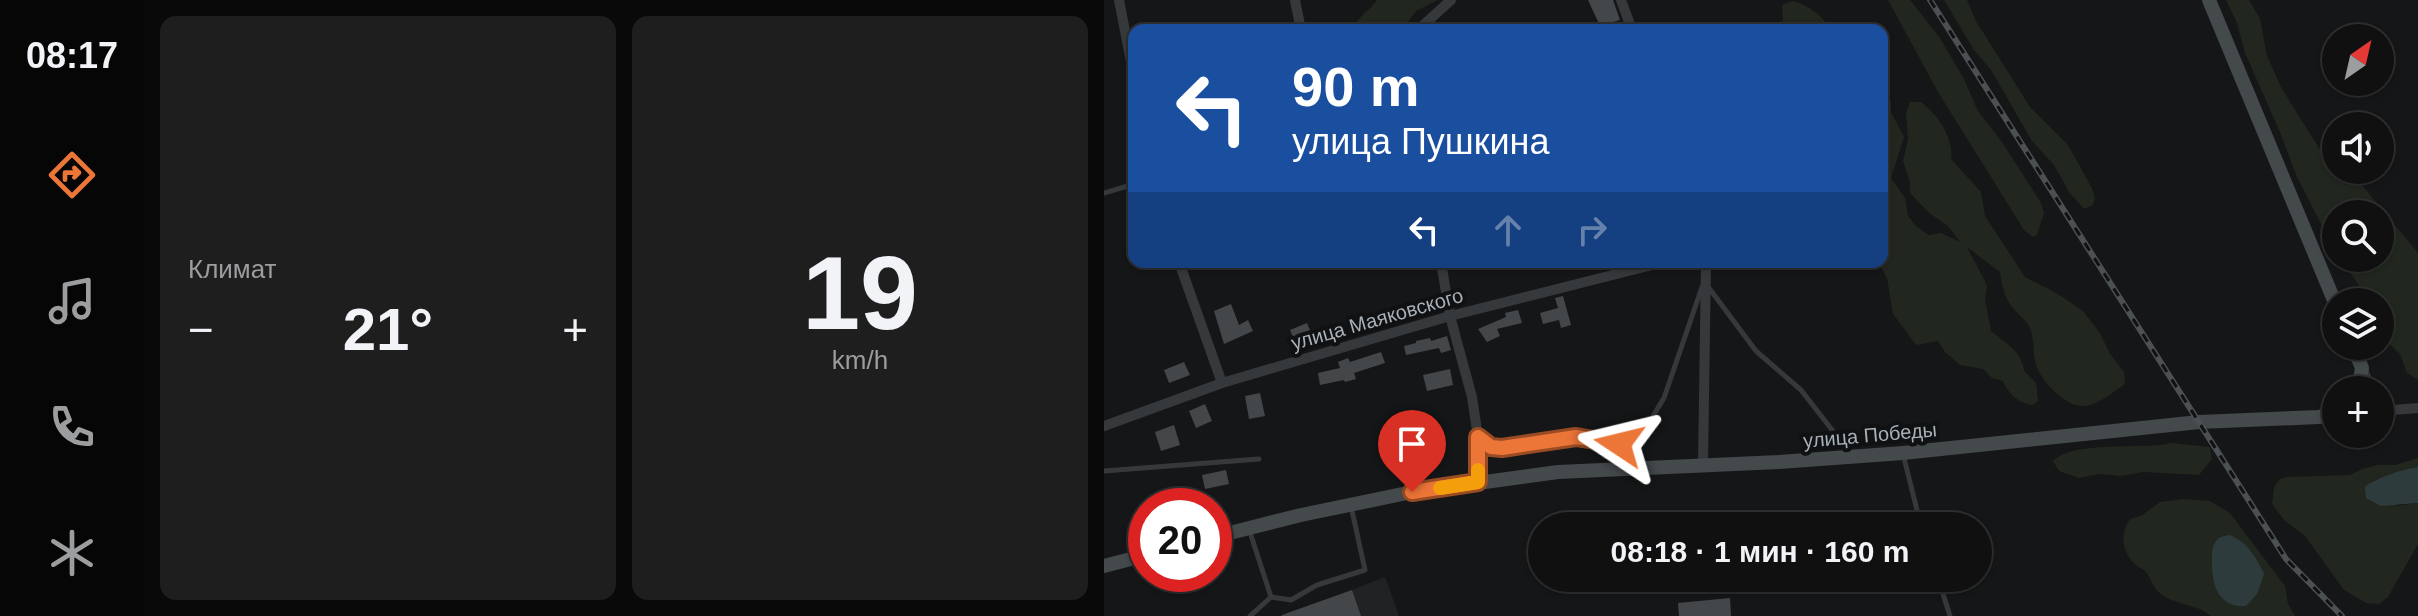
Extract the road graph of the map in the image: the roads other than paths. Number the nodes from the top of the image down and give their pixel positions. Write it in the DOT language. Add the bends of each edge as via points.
graph roads {
  1 [pos="1119,0"];
  2 [pos="1295,0"];
  3 [pos="1451,0"];
  4 [pos="1621,0"];
  5 [pos="2209,0"];
  6 [pos="1300,24"];
  7 [pos="1425,24"];
  8 [pos="1630,24"];
  9 [pos="1128,46"];
  10 [pos="1128,186"];
  11 [pos="1104,193"];
  12 [pos="1181,268"];
  13 [pos="1442,268"];
  14 [pos="1640,268"];
  15 [pos="1705,268"];
  16 [pos="1704,281"];
  17 [pos="2329,288"];
  18 [pos="1450,316"];
  19 [pos="2359,360"];
  20 [pos="2362,368"];
  21 [pos="2361,376"];
  22 [pos="2366,376"];
  23 [pos="1222,383"];
  24 [pos="2418,408"];
  25 [pos="2394,409"];
  26 [pos="2322,416"];
  27 [pos="1104,426"];
  28 [pos="1478,437"];
  29 [pos="1903,453"];
  30 [pos="1853,456"];
  31 [pos="1259,459"];
  32 [pos="1626,462"];
  33 [pos="1703,464"];
  34 [pos="1104,471"];
  35 [pos="1478,482"];
  36 [pos="1350,505"];
  37 [pos="1918,512"];
  38 [pos="1249,528"];
  39 [pos="1232,532"];
  40 [pos="1128,560"];
  41 [pos="1104,566"];
  42 [pos="1942,592"];
  43 [pos="1271,597"];
  44 [pos="1250,616"];
  45 [pos="1950,616"];
  1 -- 9 [label="street"];
  2 -- 6 [label="street"];
  3 -- 7 [label="street"];
  4 -- 8 [label="street"];
  5 -- 17 [label="street"];
  10 -- 11 [label="lane"];
  12 -- 23 [label="street"];
  13 -- 18 [label="street"];
  14 -- 18 [label="street, улица Маяковского"];
  15 -- 16 [label="street"];
  16 -- 30 [label="lane" via="1756,351 1801,390"];
  16 -- 32 [label="lane" via="1674,375"];
  16 -- 33 [label="street"];
  18 -- 23 [label="street, улица Маяковского"];
  18 -- 28 [label="street"];
  19 -- 20 [label="street"];
  20 -- 21 [label="street"];
  20 -- 22 [label="street"];
  23 -- 27 [label="street, улица Маяковского"];
  24 -- 25 [label="street"];
  26 -- 29 [label="street, улица Победы" via="2199,422"];
  28 -- 32 [label="lane" via="1502,448 1591,438 1619,444 1629,451"];
  28 -- 35 [label="street"];
  29 -- 30 [label="street, улица Победы"];
  29 -- 37 [label="lane"];
  30 -- 33 [label="street, улица Победы"];
  31 -- 34 [label="lane"];
  32 -- 33 [label="street, улица Победы"];
  32 -- 35 [label="street, улица Победы"];
  35 -- 36 [label="street, улица Победы"];
  36 -- 38 [label="street, улица Победы"];
  36 -- 43 [label="lane" via="1365,570 1317,585 1291,600"];
  38 -- 39 [label="street, улица Победы"];
  38 -- 43 [label="lane"];
  40 -- 41 [label="street"];
  42 -- 45 [label="lane"];
  43 -- 44 [label="lane"];
}
